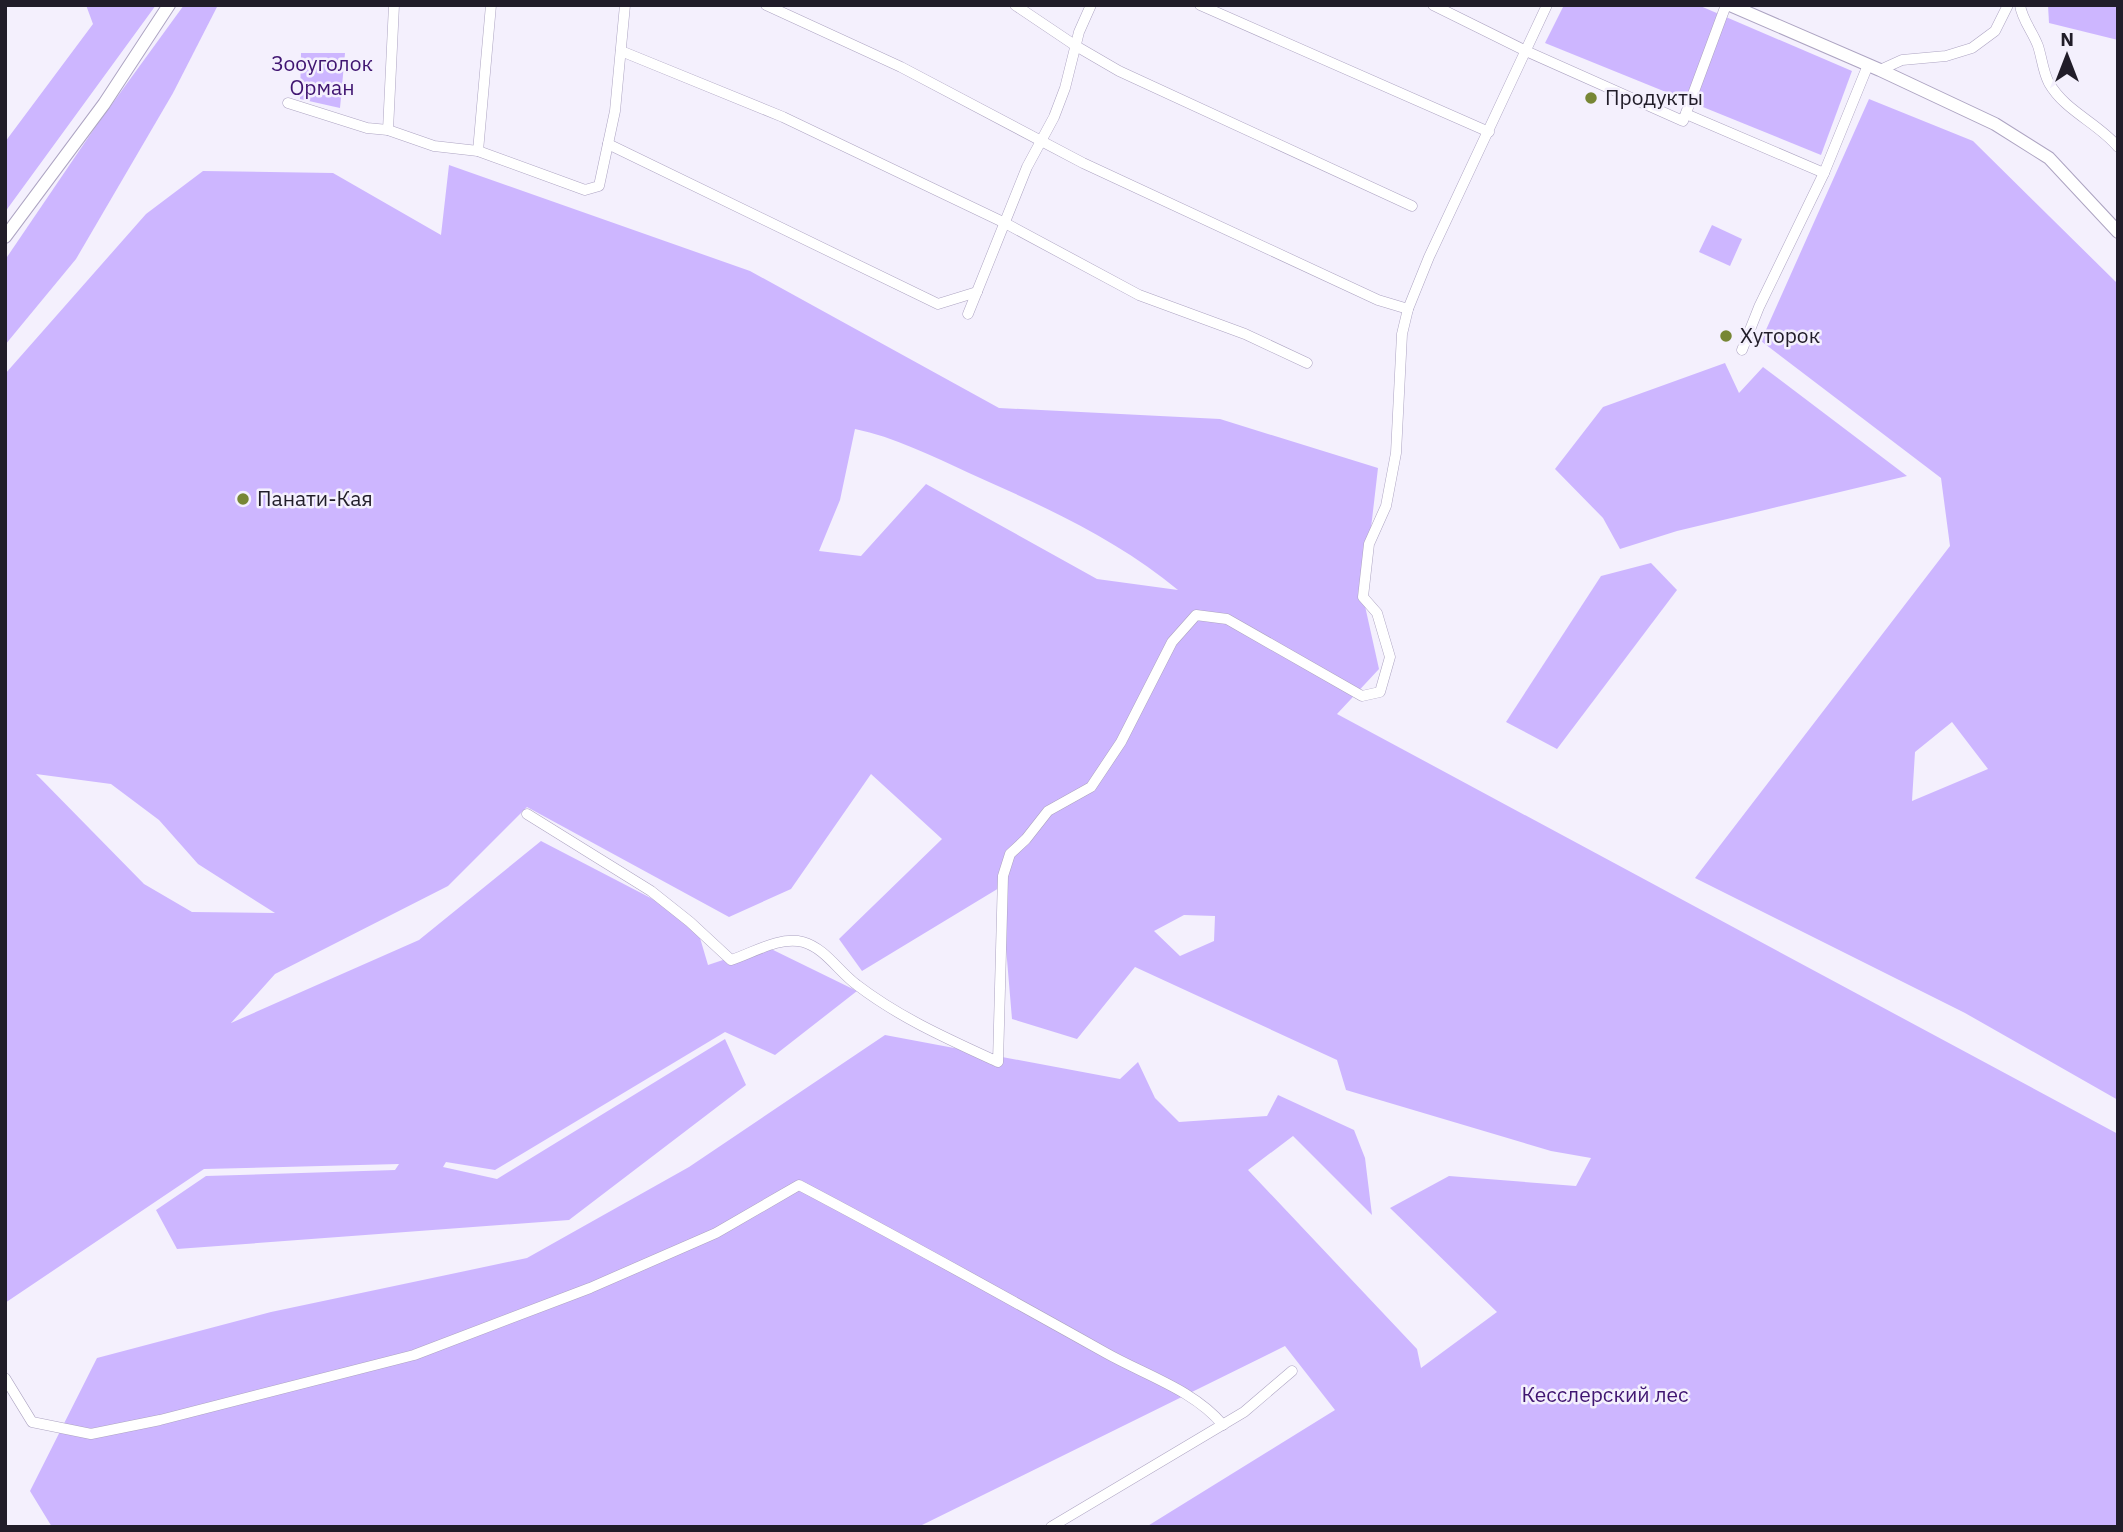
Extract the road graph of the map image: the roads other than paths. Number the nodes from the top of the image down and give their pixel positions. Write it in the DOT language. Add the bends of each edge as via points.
graph roads {
  1 [pos="169,5"];
  2 [pos="394,5"];
  3 [pos="491,5"];
  4 [pos="625,5"];
  5 [pos="766,5"];
  6 [pos="1014,5"];
  7 [pos="1091,5"];
  8 [pos="1200,5"];
  9 [pos="1433,5"];
  10 [pos="1548,5"];
  11 [pos="1728,5"];
  12 [pos="2008,5"];
  13 [pos="2020,5"];
  14 [pos="1076,46"];
  15 [pos="621,51"];
  16 [pos="1527,51"];
  17 [pos="1868,65"];
  18 [pos="1880,70"];
  19 [pos="288,103"];
  20 [pos="1684,117"];
  21 [pos="387,130"];
  22 [pos="1489,132"];
  23 [pos="1041,140"];
  24 [pos="608,144"];
  25 [pos="2118,148"];
  26 [pos="478,151"];
  27 [pos="1824,173"];
  28 [pos="1412,206"];
  29 [pos="1005,223"];
  30 [pos="2115,229"];
  31 [pos="5,237"];
  32 [pos="977,292"];
  33 [pos="1408,309"];
  34 [pos="968,314"];
  35 [pos="1742,350"];
  36 [pos="1307,363"];
  37 [pos="527,814"];
  38 [pos="1292,1371"];
  39 [pos="5,1378"];
  40 [pos="1223,1425"];
  41 [pos="1051,1527"];
  1 -- 31 [label="main road" via="104,104"];
  2 -- 21 [label="street"];
  3 -- 26 [label="street"];
  4 -- 15 [label="street"];
  5 -- 23 [label="street" via="901,67"];
  6 -- 14 [label="street"];
  7 -- 14 [label="street"];
  8 -- 22 [label="street"];
  9 -- 16 [label="street"];
  10 -- 16 [label="street"];
  11 -- 17 [label="main road"];
  11 -- 20 [label="street"];
  12 -- 18 [label="street" via="1995,31 1972,48 1902,60"];
  13 -- 25 [label="street" via="2048,80 2060,99"];
  14 -- 23 [label="street" via="1065,88"];
  14 -- 28 [label="street" via="1119,71"];
  15 -- 24 [label="street"];
  15 -- 29 [label="street" via="783,117"];
  16 -- 20 [label="street"];
  16 -- 22 [label="street"];
  17 -- 18 [label="main road"];
  17 -- 27 [label="street"];
  18 -- 30 [label="main road" via="1995,124 2049,159"];
  19 -- 21 [label="street"];
  20 -- 27 [label="street"];
  21 -- 26 [label="street" via="434,146"];
  22 -- 33 [label="street"];
  23 -- 29 [label="street"];
  23 -- 33 [label="street" via="1378,300"];
  24 -- 26 [label="street" via="599,187 586,190"];
  24 -- 32 [label="street" via="938,304"];
  27 -- 35 [label="street"];
  29 -- 32 [label="street"];
  29 -- 36 [label="street" via="1139,295 1245,334"];
  32 -- 34 [label="street"];
  33 -- 37 [label="street" via="1402,334 1396,453 1386,506 1369,544 1363,597 1377,613 1390,657 1380,692 1362,696 1227,619 1196,615 1172,642 1121,743 1091,787 1048,811 1010,854 1003,876 998,1062 927,1029 856,985 805,942 789,940 731,960 651,891"];
  38 -- 40 [label="street"];
  39 -- 40 [label="street" via="32,1422 91,1434 160,1420 414,1355 590,1288 716,1233 799,1185 1193,1399"];
  40 -- 41 [label="street"];
}
